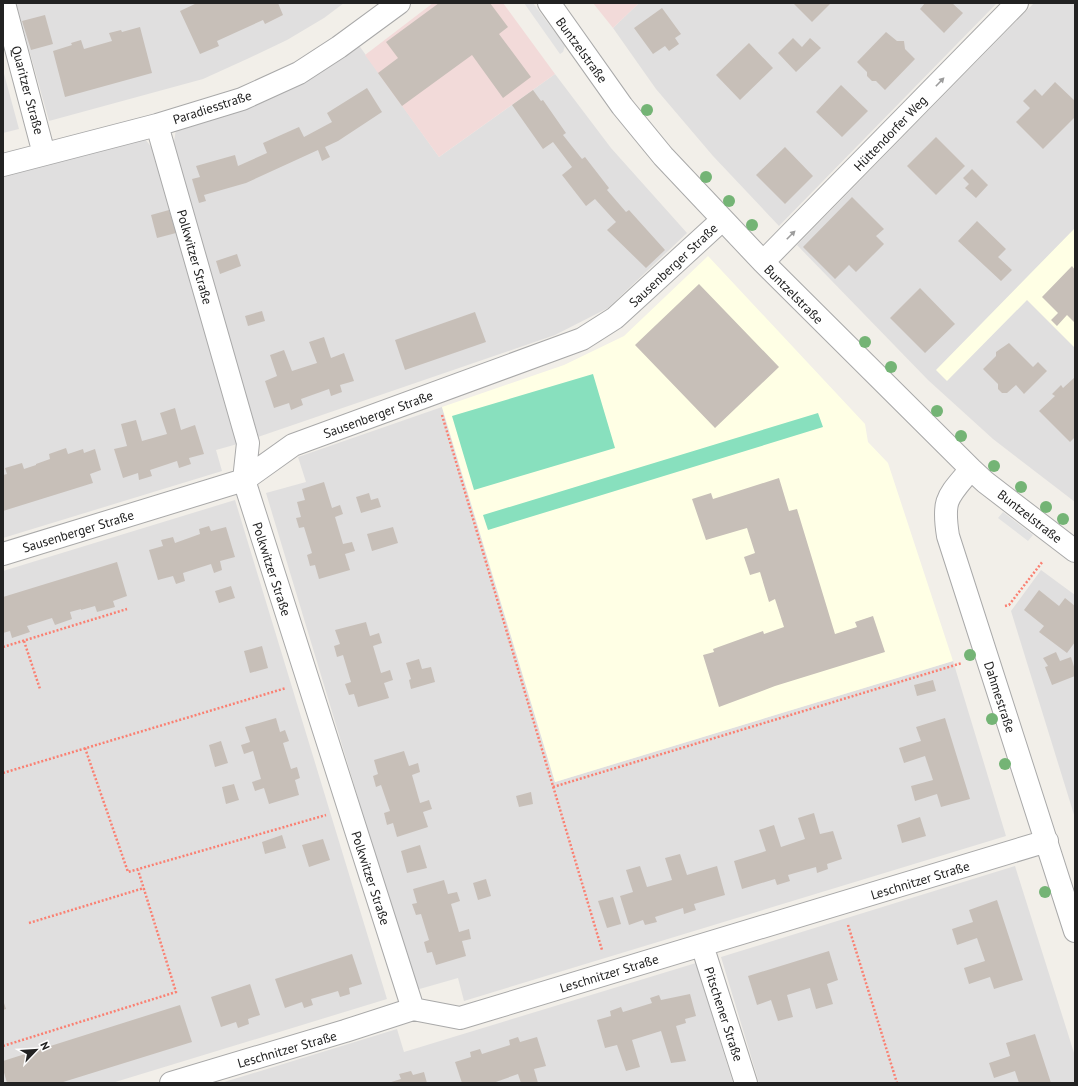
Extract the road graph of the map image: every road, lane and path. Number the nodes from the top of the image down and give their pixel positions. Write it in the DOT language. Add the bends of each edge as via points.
graph roads {
  1 [pos="4,3"];
  2 [pos="399,3"];
  3 [pos="549,3"];
  4 [pos="1017,3"];
  5 [pos="157,125"];
  6 [pos="44,154"];
  7 [pos="3,165"];
  8 [pos="722,220"];
  9 [pos="763,262"];
  10 [pos="435,393"];
  11 [pos="971,468"];
  12 [pos="244,480"];
  13 [pos="1075,551"];
  14 [pos="3,554"];
  15 [pos="1043,561"];
  16 [pos="1005,606"];
  17 [pos="127,609"];
  18 [pos="24,641"];
  19 [pos="3,647"];
  20 [pos="962,663"];
  21 [pos="308,681"];
  22 [pos="40,689"];
  23 [pos="86,748"];
  24 [pos="3,773"];
  25 [pos="554,787"];
  26 [pos="349,808"];
  27 [pos="1047,841"];
  28 [pos="138,870"];
  29 [pos="144,888"];
  30 [pos="841,904"];
  31 [pos="29,923"];
  32 [pos="1075,931"];
  33 [pos="702,945"];
  34 [pos="610,974"];
  35 [pos="413,1009"];
  36 [pos="3,1046"];
  37 [pos="171,1083"];
  38 [pos="746,1083"];
  39 [pos="897,1083"];
  1 -- 6 [label="street, Quaritzer Straße"];
  2 -- 5 [label="street, Paradiesstraße" via="299,73 242,99"];
  3 -- 8 [label="street, Buntzelstraße" via="647,137"];
  9 -- 4 [label="street, Hüttendorfer Weg, one-way"];
  5 -- 6 [label="street, Paradiesstraße"];
  5 -- 12 [label="street, Polkwitzer Straße" via="248,443"];
  6 -- 7 [label="street, Paradiesstraße"];
  8 -- 9 [label="street, Buntzelstraße"];
  8 -- 10 [label="street, Sausenberger Straße" via="615,318 582,339"];
  9 -- 11 [label="street, Buntzelstraße"];
  10 -- 12 [label="street, Sausenberger Straße" via="293,445"];
  10 -- 25 [label="path"];
  11 -- 13 [label="street, Buntzelstraße"];
  11 -- 27 [label="street, Dahmestraße" via="948,497 944,514 948,536"];
  12 -- 14 [label="street, Sausenberger Straße"];
  12 -- 21 [label="street, Polkwitzer Straße"];
  15 -- 16 [label="path"];
  17 -- 18 [label="path"];
  18 -- 19 [label="path"];
  18 -- 22 [label="path"];
  20 -- 25 [label="path"];
  21 -- 23 [label="path"];
  21 -- 26 [label="street, Polkwitzer Straße"];
  23 -- 24 [label="path"];
  23 -- 28 [label="path" via="128,872"];
  25 -- 34 [label="path"];
  26 -- 28 [label="path"];
  26 -- 35 [label="street, Polkwitzer Straße"];
  27 -- 30 [label="street, Leschnitzer Straße"];
  27 -- 32 [label="street, Dahmestraße"];
  28 -- 29 [label="path"];
  29 -- 31 [label="path"];
  29 -- 36 [label="path" via="176,992"];
  30 -- 33 [label="street, Leschnitzer Straße"];
  30 -- 39 [label="path"];
  33 -- 34 [label="street, Leschnitzer Straße"];
  33 -- 38 [label="street, Pitschener Straße"];
  34 -- 35 [label="street, Leschnitzer Straße" via="460,1018"];
  35 -- 37 [label="street, Leschnitzer Straße"];
}
